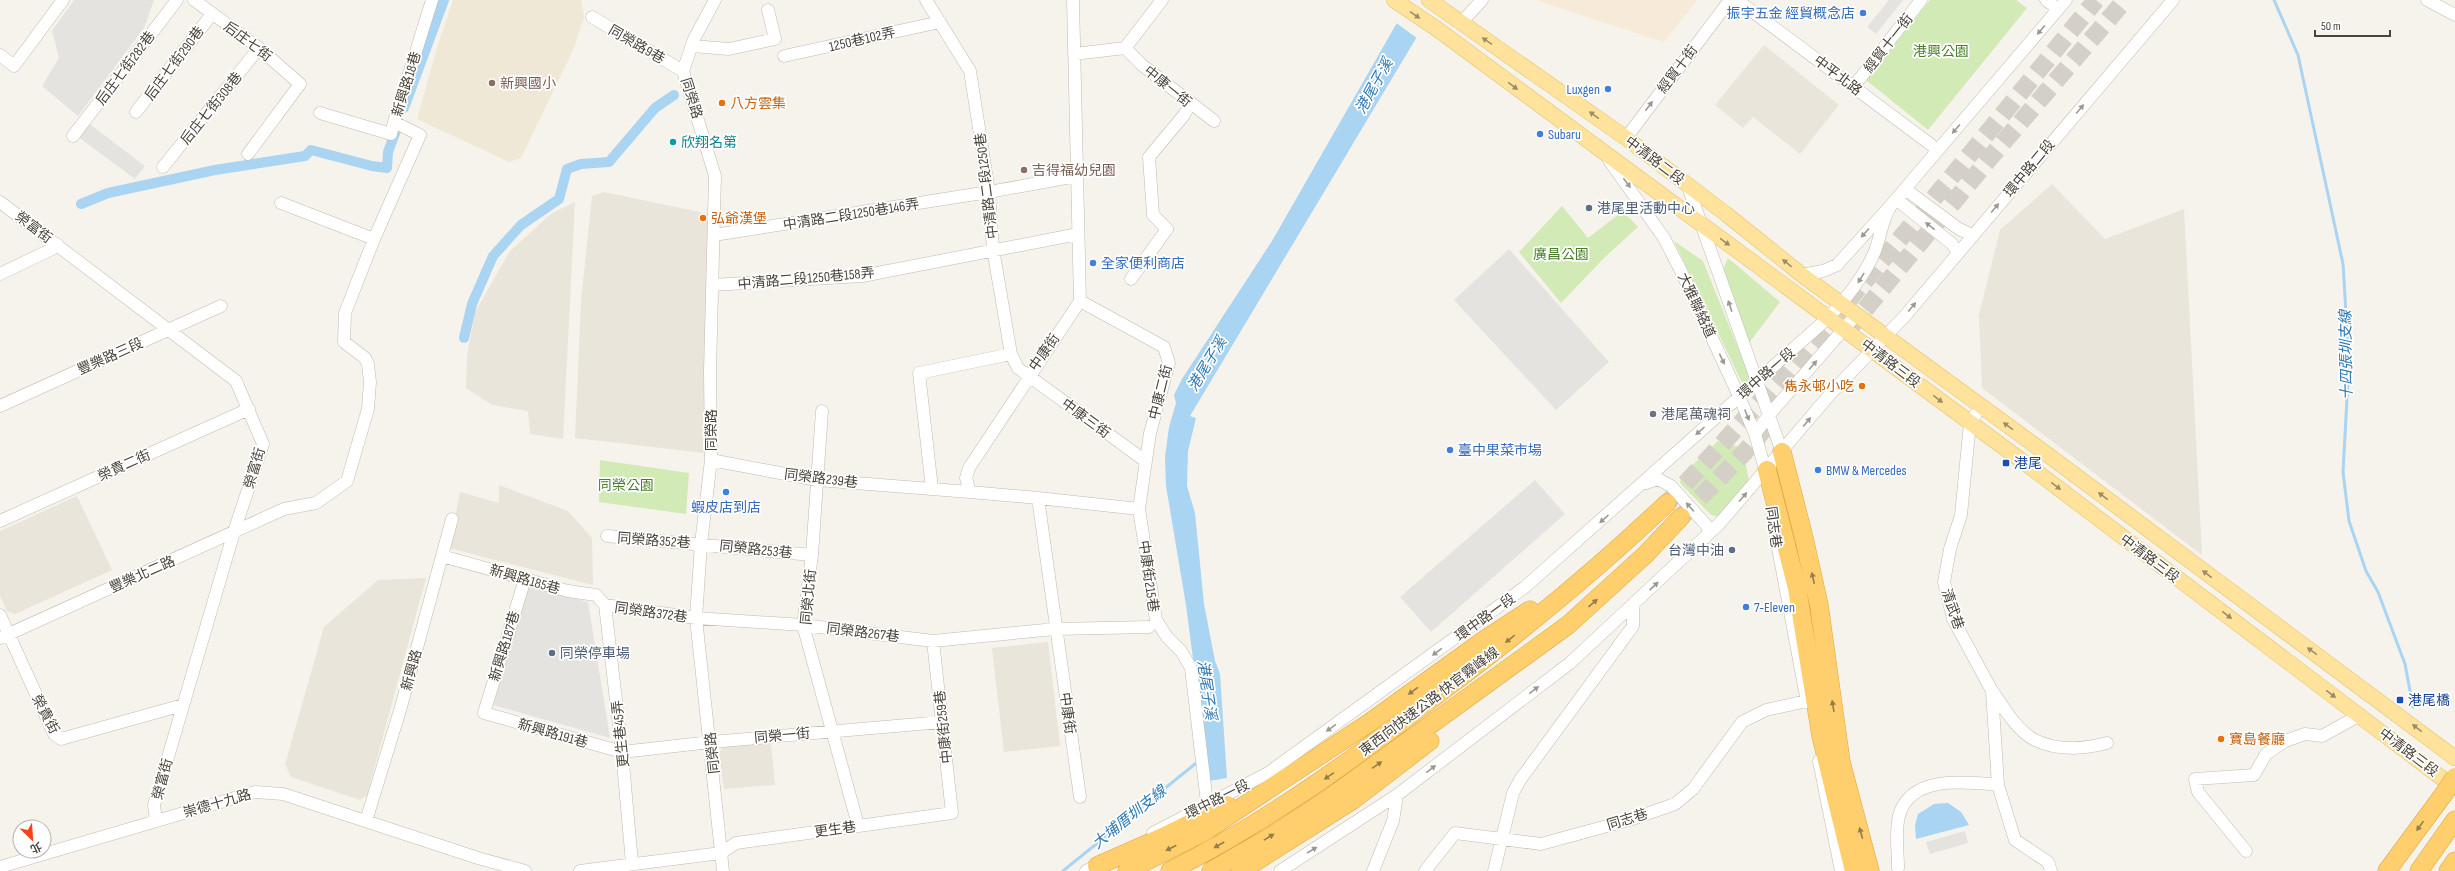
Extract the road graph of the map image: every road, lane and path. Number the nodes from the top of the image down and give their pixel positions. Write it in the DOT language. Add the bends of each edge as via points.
graph roads {
  1 [pos="63,0"];
  2 [pos="177,0"];
  3 [pos="194,0"];
  4 [pos="432,0"];
  5 [pos="715,0"];
  6 [pos="926,0"];
  7 [pos="1073,0"];
  8 [pos="1162,0"];
  9 [pos="1394,0"];
  10 [pos="1429,0"];
  11 [pos="1482,0"];
  12 [pos="1730,0"];
  13 [pos="1737,0"];
  14 [pos="1921,0"];
  15 [pos="2046,0"];
  16 [pos="2173,0"];
  17 [pos="2427,0"];
  18 [pos="2062,4"];
  19 [pos="768,10"];
  20 [pos="212,14"];
  21 [pos="2455,15"];
  22 [pos="592,17"];
  23 [pos="940,22"];
  24 [pos="1461,23"];
  25 [pos="692,46"];
  26 [pos="259,48"];
  27 [pos="1125,48"];
  28 [pos="1074,54"];
  29 [pos="0,56"];
  30 [pos="784,56"];
  31 [pos="683,70"];
  32 [pos="1854,86"];
  33 [pos="1190,104"];
  34 [pos="136,112"];
  35 [pos="320,113"];
  36 [pos="394,122"];
  37 [pos="1214,122"];
  38 [pos="73,136"];
  39 [pos="1626,138"];
  40 [pos="1938,150"];
  41 [pos="1603,152"];
  42 [pos="248,154"];
  43 [pos="163,168"];
  44 [pos="1077,176"];
  45 [pos="1687,184"];
  46 [pos="1905,189"];
  47 [pos="989,192"];
  48 [pos="0,202"];
  49 [pos="1894,202"];
  50 [pos="281,203"];
  51 [pos="1702,225"];
  52 [pos="1078,234"];
  53 [pos="714,235"];
  54 [pos="1972,235"];
  55 [pos="374,239"];
  56 [pos="57,244"];
  57 [pos="993,249"];
  58 [pos="1958,252"];
  59 [pos="0,274"];
  60 [pos="1802,275"];
  61 [pos="1130,279"];
  62 [pos="712,285"];
  63 [pos="1080,301"];
  64 [pos="1841,304"];
  65 [pos="221,306"];
  66 [pos="1856,315"];
  67 [pos="1829,317"];
  68 [pos="1844,329"];
  69 [pos="169,330"];
  70 [pos="1886,337"];
  71 [pos="344,342"];
  72 [pos="1873,350"];
  73 [pos="1011,354"];
  74 [pos="1028,376"];
  75 [pos="1757,382"];
  76 [pos="1739,396"];
  77 [pos="0,406"];
  78 [pos="1981,406"];
  79 [pos="249,409"];
  80 [pos="822,411"];
  81 [pos="1768,415"];
  82 [pos="1970,422"];
  83 [pos="1755,434"];
  84 [pos="1782,452"];
  85 [pos="711,460"];
  86 [pos="1144,460"];
  87 [pos="1767,470"];
  88 [pos="817,480"];
  89 [pos="1643,484"];
  90 [pos="932,490"];
  91 [pos="970,492"];
  92 [pos="1038,498"];
  93 [pos="1667,503"];
  94 [pos="1140,509"];
  95 [pos="1681,517"];
  96 [pos="452,519"];
  97 [pos="0,521"];
  98 [pos="234,532"];
  99 [pos="607,536"];
  100 [pos="1705,538"];
  101 [pos="700,544"];
  102 [pos="812,555"];
  103 [pos="442,556"];
  104 [pos="1608,559"];
  105 [pos="525,579"];
  106 [pos="1790,588"];
  107 [pos="605,606"];
  108 [pos="1633,606"];
  109 [pos="0,615"];
  110 [pos="696,618"];
  111 [pos="803,625"];
  112 [pos="1568,625"];
  113 [pos="1149,627"];
  114 [pos="1056,630"];
  115 [pos="4,636"];
  116 [pos="933,641"];
  117 [pos="1992,692"];
  118 [pos="1807,701"];
  119 [pos="182,705"];
  120 [pos="484,713"];
  121 [pos="2360,715"];
  122 [pos="942,722"];
  123 [pos="832,731"];
  124 [pos="711,742"];
  125 [pos="2107,743"];
  126 [pos="622,752"];
  127 [pos="2455,758"];
  128 [pos="1312,762"];
  129 [pos="2455,778"];
  130 [pos="1998,785"];
  131 [pos="2449,791"];
  132 [pos="1397,795"];
  133 [pos="1080,797"];
  134 [pos="1207,803"];
  135 [pos="952,813"];
  136 [pos="156,820"];
  137 [pos="366,820"];
  138 [pos="2455,820"];
  139 [pos="858,825"];
  140 [pos="1501,840"];
  141 [pos="2246,851"];
  142 [pos="721,853"];
  143 [pos="2455,861"];
  144 [pos="632,863"];
  145 [pos="0,867"];
  146 [pos="495,867"];
  147 [pos="1092,868"];
  148 [pos="1898,868"];
  149 [pos="525,871"];
  150 [pos="580,871"];
  151 [pos="723,871"];
  152 [pos="1127,871"];
  153 [pos="1170,871"];
  154 [pos="1211,871"];
  155 [pos="1241,871"];
  156 [pos="1280,871"];
  157 [pos="1373,871"];
  158 [pos="1425,871"];
  159 [pos="1494,871"];
  160 [pos="1841,871"];
  161 [pos="1854,871"];
  162 [pos="1870,871"];
  163 [pos="2051,871"];
  164 [pos="2387,871"];
  165 [pos="2419,871"];
  166 [pos="2448,871"];
  1 -- 29 [label="street" via="14,66"];
  2 -- 38 [label="street, 后庄七街282巷"];
  3 -- 20 [label="street, 后庄七街"];
  4 -- 36 [label="street, 新興路18巷"];
  5 -- 25 [label="street, 同榮路"];
  6 -- 23 [label="street, 中清路二段1250巷"];
  7 -- 28 [label="street"];
  8 -- 27 [label="street"];
  9 -- 41 [label="main road, 中清路二段, one-way"];
  10 -- 24 [label="main road, 中清路二段"];
  11 -- 24 [label="street"];
  39 -- 12 [label="street, 經貿十街, one-way"];
  13 -- 32 [label="street, 中平北路"];
  14 -- 32 [label="street, 經貿十一街"];
  15 -- 18 [label="street"];
  54 -- 16 [label="street, 環中路二段, one-way"];
  17 -- 21 [label="street"];
  18 -- 40 [label="street, one-way"];
  19 -- 25 [label="street" via="775,39 729,50"];
  20 -- 26 [label="street, 后庄七街"];
  20 -- 34 [label="street, 后庄七街290巷"];
  22 -- 31 [label="street, 同榮路9巷"];
  23 -- 30 [label="street, 1250巷102弄"];
  23 -- 47 [label="street, 中清路二段1250巷" via="970,71"];
  39 -- 24 [label="main road, 中清路二段, one-way"];
  25 -- 31 [label="street, 同榮路"];
  26 -- 42 [label="street, 后庄七街" via="300,84"];
  26 -- 43 [label="street, 后庄七街308巷"];
  27 -- 28 [label="street"];
  27 -- 33 [label="street, 中康一街"];
  28 -- 44 [label="street"];
  31 -- 53 [label="street, 同榮路" via="715,176"];
  32 -- 40 [label="street, 中平北路"];
  33 -- 37 [label="street, 中康一街"];
  33 -- 61 [label="street" via="1149,158 1153,215 1166,229"];
  35 -- 36 [label="street" via="391,134"];
  36 -- 55 [label="street, 新興路18巷" via="420,135"];
  39 -- 45 [label="main road, 中清路二段"];
  40 -- 46 [label="street"];
  41 -- 51 [label="main road, 中清路二段"];
  41 -- 76 [label="street, 大雅聯絡道, one-way" via="1664,238"];
  44 -- 47 [label="street, 中清路二段1250巷146弄"];
  44 -- 52 [label="street"];
  45 -- 51 [label="street, 大雅聯絡道"];
  60 -- 45 [label="main road, 中清路二段, one-way"];
  46 -- 49 [label="street"];
  46 -- 54 [label="street"];
  47 -- 53 [label="street, 中清路二段1250巷146弄"];
  47 -- 57 [label="street, 中清路二段1250巷"];
  48 -- 56 [label="street, 榮富街"];
  58 -- 49 [label="street, one-way" via="1951,243"];
  49 -- 60 [label="street, one-way" via="1836,264 1823,271"];
  49 -- 64 [label="street, one-way" via="1885,216 1870,262"];
  50 -- 55 [label="street"];
  51 -- 67 [label="main road, 中清路二段, one-way"];
  75 -- 51 [label="street, 大雅聯絡道, one-way"];
  52 -- 57 [label="street, 中清路二段1250巷158弄"];
  52 -- 63 [label="street"];
  53 -- 62 [label="street, 同榮路"];
  54 -- 58 [label="street, 環中路二段"];
  55 -- 71 [label="street, 新興路18巷" via="345,313"];
  56 -- 59 [label="street" via="52,249"];
  56 -- 69 [label="street, 榮富街"];
  57 -- 62 [label="street, 中清路二段1250巷158弄" via="862,276"];
  57 -- 73 [label="street, 中清路二段1250巷"];
  70 -- 58 [label="street, 環中路二段, one-way"];
  60 -- 64 [label="main road, 中清路二段"];
  62 -- 85 [label="street, 同榮路"];
  63 -- 74 [label="street, 中康街"];
  63 -- 86 [label="street, 中康二街" via="1164,347 1169,364"];
  64 -- 66 [label="main road, 中清路二段"];
  64 -- 67 [label="street, 環中路一段"];
  65 -- 69 [label="street, 豐樂路三段"];
  66 -- 68 [label="street"];
  66 -- 70 [label="main road, 中清路三段"];
  67 -- 68 [label="main road, 中清路二段"];
  67 -- 75 [label="street, 環中路一段"];
  68 -- 72 [label="main road, 中清路三段"];
  81 -- 68 [label="street, one-way"];
  69 -- 77 [label="street, 豐樂路三段"];
  69 -- 79 [label="street, 榮富街" via="236,381"];
  70 -- 72 [label="street"];
  70 -- 78 [label="main road, 中清路三段"];
  71 -- 98 [label="street, 豐樂北二路" via="365,358 370,382 368,409 347,480 316,503 284,509"];
  72 -- 82 [label="main road, 中清路三段, one-way"];
  84 -- 72 [label="street, one-way" via="1832,392"];
  73 -- 74 [label="street, 中清路二段1250巷" via="1018,368"];
  73 -- 90 [label="street" via="919,373"];
  74 -- 86 [label="street, 中康三街"];
  74 -- 91 [label="street, 中康街" via="969,468 966,478"];
  75 -- 76 [label="street, 環中路一段"];
  75 -- 81 [label="street, 大雅聯絡道"];
  76 -- 83 [label="street, 大雅聯絡道, one-way"];
  76 -- 89 [label="street, 環中路一段, one-way"];
  78 -- 82 [label="street, 清武巷"];
  127 -- 78 [label="main road, 中清路三段, one-way"];
  79 -- 97 [label="street, 榮貴二街"];
  79 -- 98 [label="street, 榮富街" via="263,444"];
  80 -- 88 [label="street, 同榮北街"];
  81 -- 83 [label="street"];
  81 -- 84 [label="street, 大雅聯絡道"];
  82 -- 117 [label="street, 清武巷" via="1962,515 1950,549 1944,582 1953,619"];
  82 -- 121 [label="main road, 中清路三段, one-way"];
  83 -- 87 [label="street, 大雅聯絡道"];
  84 -- 87 [label="street"];
  162 -- 84 [label="highway, one-way" via="1841,762 1819,605"];
  85 -- 88 [label="street, 同榮路239巷"];
  85 -- 101 [label="street, 同榮路"];
  86 -- 94 [label="street, 中康二街"];
  100 -- 87 [label="street, one-way"];
  87 -- 106 [label="highway"];
  88 -- 90 [label="street, 同榮路239巷"];
  88 -- 102 [label="street, 同榮北街"];
  100 -- 89 [label="street, one-way" via="1708,527 1668,484 1658,479"];
  89 -- 134 [label="street, 環中路一段, one-way" via="1525,587 1438,651 1268,773"];
  90 -- 91 [label="street, 同榮路239巷"];
  91 -- 92 [label="street"];
  92 -- 94 [label="street"];
  92 -- 114 [label="street, 中康街"];
  93 -- 104 [label="highway, 東西向快速公路 快官霧峰線"];
  94 -- 134 [label="street, 中康街215巷" via="1156,620 1191,668"];
  112 -- 95 [label="highway, 東西向快速公路 快官霧峰線, one-way"];
  96 -- 103 [label="street, 新興路"];
  98 -- 115 [label="street, 豐樂北二路"];
  98 -- 119 [label="street, 榮富街"];
  99 -- 101 [label="street, 同榮路352巷"];
  108 -- 100 [label="street, one-way"];
  101 -- 102 [label="street, 同榮路253巷"];
  101 -- 110 [label="street, 同榮路"];
  102 -- 111 [label="street, 同榮北街"];
  103 -- 105 [label="street, 新興路185巷"];
  103 -- 137 [label="street, 新興路" via="401,707"];
  104 -- 128 [label="highway, one-way" via="1484,640"];
  104 -- 153 [label="highway, 東西向快速公路 快官霧峰線, one-way" via="1492,653 1377,741 1258,822"];
  105 -- 107 [label="street, 新興路185巷" via="568,591 596,595"];
  105 -- 120 [label="street, 新興路187巷"];
  106 -- 118 [label="street"];
  106 -- 161 [label="highway" via="1821,736"];
  107 -- 110 [label="street, 同榮路372巷"];
  107 -- 126 [label="street, 更生巷45弄"];
  132 -- 108 [label="street, one-way" via="1570,663"];
  108 -- 140 [label="street" via="1633,626 1520,780 1513,793"];
  109 -- 115 [label="street, 榮貴街"];
  110 -- 111 [label="street, 同榮路267巷"];
  110 -- 124 [label="street, 同榮路"];
  111 -- 116 [label="street, 同榮路267巷"];
  111 -- 123 [label="street, 同榮北街"];
  154 -- 112 [label="highway, 東西向快速公路 快官霧峰線, one-way" via="1328,799"];
  112 -- 155 [label="highway" via="1491,694 1353,800"];
  113 -- 114 [label="street"];
  114 -- 116 [label="street"];
  114 -- 133 [label="street, 中康街"];
  115 -- 119 [label="street, 榮貴街" via="54,734 61,739"];
  116 -- 122 [label="street, 中康街259巷"];
  117 -- 125 [label="street" via="2016,724 2035,740 2084,749"];
  117 -- 130 [label="street, 清武巷"];
  118 -- 140 [label="street, 同志巷" via="1766,710 1742,722 1693,789 1675,804 1629,820 1541,844"];
  118 -- 160 [label="street"];
  119 -- 136 [label="street, 榮富街" via="154,805"];
  120 -- 126 [label="street, 新興路191巷"];
  121 -- 131 [label="main road, 中清路三段"];
  121 -- 141 [label="street" via="2322,736 2305,734 2285,741 2266,754 2254,775 2195,779 2198,792"];
  122 -- 123 [label="street, 同榮一街"];
  122 -- 135 [label="street, 中康街259巷"];
  123 -- 124 [label="street, 同榮一街"];
  123 -- 139 [label="street, 同榮北街"];
  124 -- 126 [label="street, 同榮一街"];
  124 -- 142 [label="street, 同榮路"];
  126 -- 144 [label="street, 更生巷45弄"];
  128 -- 147 [label="highway" via="1166,836"];
  128 -- 152 [label="highway, one-way" via="1204,832"];
  129 -- 131 [label="highway, bridge"];
  130 -- 148 [label="street" via="1955,781 1922,789 1908,798 1899,816"];
  130 -- 163 [label="street, 清武巷" via="2015,840 2048,862"];
  131 -- 164 [label="highway, one-way"];
  156 -- 132 [label="street, one-way"];
  132 -- 157 [label="street" via="1393,821"];
  134 -- 147 [label="street, 環中路一段"];
  135 -- 139 [label="street, 更生巷"];
  136 -- 137 [label="street, 崇德十九路" via="255,792 283,794"];
  136 -- 145 [label="street, 崇德十九路"];
  137 -- 146 [label="street, 崇德十九路"];
  138 -- 165 [label="highway"];
  139 -- 142 [label="street, 更生巷" via="736,843"];
  140 -- 158 [label="street, 同志巷" via="1455,833"];
  140 -- 159 [label="street"];
  142 -- 144 [label="street"];
  142 -- 151 [label="street, 同榮路"];
  143 -- 166 [label="highway"];
  144 -- 150 [label="street"];
  146 -- 149 [label="street, 崇德十九路"];
}
